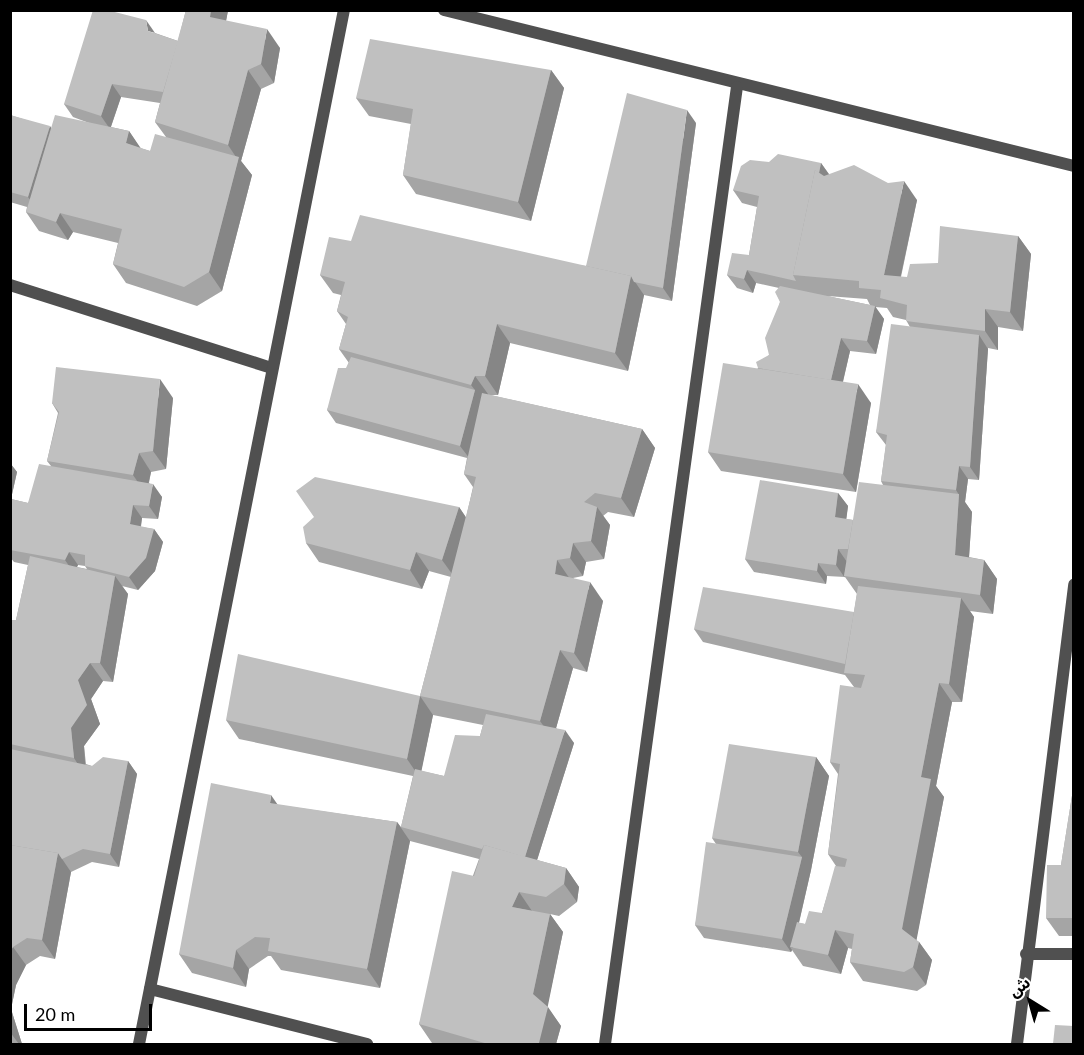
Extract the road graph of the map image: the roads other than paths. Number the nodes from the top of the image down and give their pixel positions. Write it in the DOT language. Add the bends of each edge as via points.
graph roads {
  1 [pos="345,10"];
  2 [pos="444,10"];
  3 [pos="737,87"];
  4 [pos="1074,166"];
  5 [pos="10,285"];
  6 [pos="271,368"];
  7 [pos="1073,587"];
  8 [pos="1026,954"];
  9 [pos="1074,954"];
  10 [pos="150,989"];
  11 [pos="139,1044"];
  12 [pos="367,1044"];
  13 [pos="605,1044"];
  14 [pos="1017,1044"];
  1 -- 6 [label="street"];
  2 -- 3 [label="street"];
  3 -- 4 [label="street"];
  3 -- 13 [label="street"];
  5 -- 6 [label="street"];
  6 -- 10 [label="street"];
  7 -- 8 [label="street"];
  8 -- 9 [label="street"];
  8 -- 14 [label="street"];
  10 -- 11 [label="street"];
  10 -- 12 [label="street"];
}
